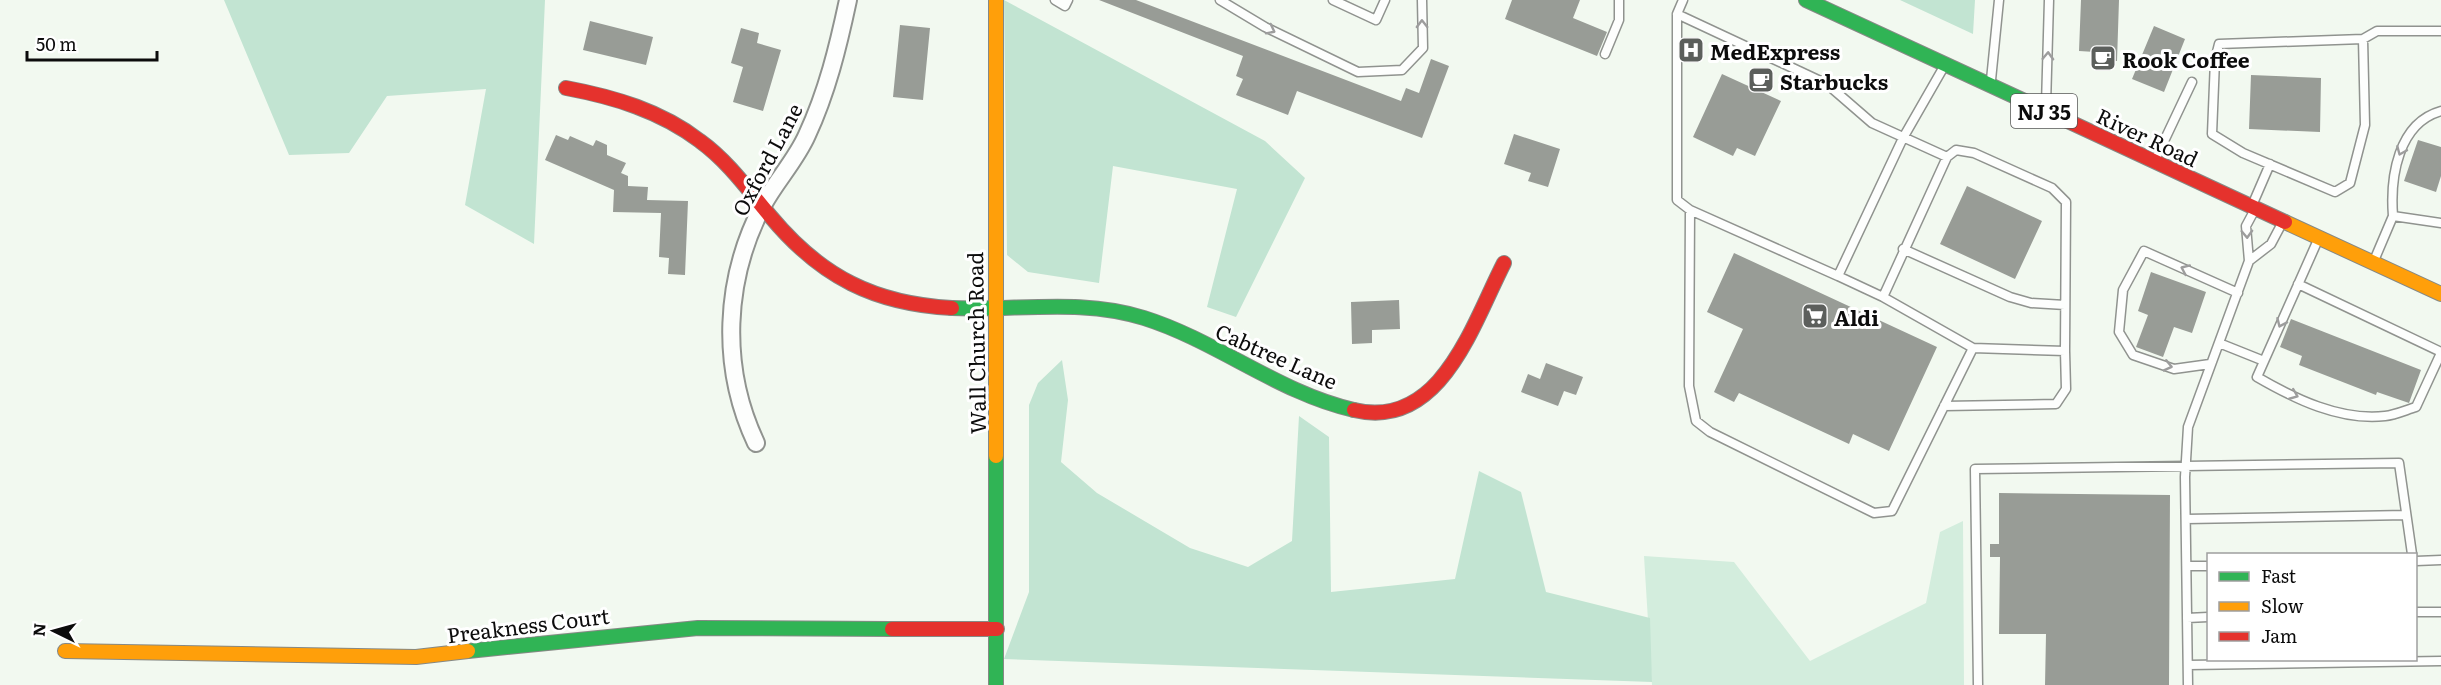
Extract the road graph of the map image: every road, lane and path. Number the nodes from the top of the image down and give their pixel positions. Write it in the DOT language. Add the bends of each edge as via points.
graph roads {
  1 [pos="848,0"];
  2 [pos="996,0"];
  3 [pos="1055,0"];
  4 [pos="1068,0"];
  5 [pos="1220,0"];
  6 [pos="1333,0"];
  7 [pos="1385,0"];
  8 [pos="1422,0"];
  9 [pos="1619,0"];
  10 [pos="1683,0"];
  11 [pos="1806,0"];
  12 [pos="1999,0"];
  13 [pos="2049,0"];
  14 [pos="1677,14"];
  15 [pos="2441,31"];
  16 [pos="2363,39"];
  17 [pos="1605,54"];
  18 [pos="1945,65"];
  19 [pos="2192,82"];
  20 [pos="1990,86"];
  21 [pos="566,88"];
  22 [pos="2441,111"];
  23 [pos="2046,112"];
  24 [pos="1903,138"];
  25 [pos="1947,157"];
  26 [pos="2154,162"];
  27 [pos="2270,164"];
  28 [pos="763,206"];
  29 [pos="2253,208"];
  30 [pos="1690,210"];
  31 [pos="2393,216"];
  32 [pos="2283,222"];
  33 [pos="2441,223"];
  34 [pos="2319,238"];
  35 [pos="1903,249"];
  36 [pos="2249,261"];
  37 [pos="1504,263"];
  38 [pos="2373,264"];
  39 [pos="1838,276"];
  40 [pos="2298,284"];
  41 [pos="2238,293"];
  42 [pos="2441,294"];
  43 [pos="1882,297"];
  44 [pos="2065,305"];
  45 [pos="994,309"];
  46 [pos="2219,343"];
  47 [pos="1973,348"];
  48 [pos="2065,351"];
  49 [pos="2441,352"];
  50 [pos="2264,361"];
  51 [pos="2210,364"];
  52 [pos="1944,406"];
  53 [pos="756,443"];
  54 [pos="2186,465"];
  55 [pos="2406,515"];
  56 [pos="2186,519"];
  57 [pos="2412,553"];
  58 [pos="2441,560"];
  59 [pos="2417,561"];
  60 [pos="2187,566"];
  61 [pos="2207,566"];
  62 [pos="2417,612"];
  63 [pos="2441,612"];
  64 [pos="2207,617"];
  65 [pos="2187,618"];
  66 [pos="997,629"];
  67 [pos="65,651"];
  68 [pos="2441,661"];
  69 [pos="2188,664"];
  70 [pos="996,685"];
  71 [pos="1978,685"];
  72 [pos="2188,685"];
  1 -- 28 [label="street, Oxford Lane" via="834,65 819,109 806,139"];
  2 -- 45 [label="main road, Wall Church Road"];
  3 -- 4 [label="lane" via="1065,6"];
  5 -- 8 [label="lane, one-way" via="1264,27 1359,72 1402,70 1423,48"];
  6 -- 7 [label="lane" via="1376,20"];
  9 -- 17 [label="lane" via="1619,20"];
  10 -- 14 [label="lane"];
  11 -- 18 [label="main road, River Road / NJ 35"];
  12 -- 20 [label="lane"];
  23 -- 13 [label="lane, one-way"];
  14 -- 24 [label="lane" via="1827,84 1872,123"];
  14 -- 30 [label="lane" via="1677,200"];
  15 -- 16 [label="lane" via="2377,32"];
  16 -- 27 [label="lane" via="2365,125 2349,183 2335,192"];
  16 -- 27 [label="lane" via="2219,44 2212,134"];
  18 -- 20 [label="main road, River Road / NJ 35"];
  18 -- 24 [label="lane"];
  19 -- 26 [label="lane"];
  20 -- 23 [label="main road, River Road / NJ 35"];
  21 -- 28 [label="main road, Cabtree Lane" via="632,103 678,126 734,171"];
  22 -- 31 [label="lane, one-way" via="2420,121 2399,154 2394,169"];
  23 -- 26 [label="main road, River Road / NJ 35"];
  24 -- 25 [label="lane"];
  24 -- 39 [label="lane"];
  25 -- 35 [label="lane"];
  25 -- 44 [label="lane" via="1956,150 1974,153 2052,188 2066,202"];
  26 -- 29 [label="main road, River Road / NJ 35"];
  27 -- 29 [label="lane"];
  28 -- 45 [label="main road, Cabtree Lane" via="811,259 866,291 919,306"];
  28 -- 53 [label="street, Oxford Lane" via="741,260 731,305 737,392"];
  29 -- 32 [label="main road, River Road / NJ 35"];
  29 -- 36 [label="lane, one-way" via="2246,226"];
  30 -- 39 [label="lane"];
  30 -- 52 [label="lane" via="1689,386 1696,421 1710,432 1874,513 1892,511"];
  31 -- 33 [label="lane"];
  31 -- 38 [label="lane"];
  32 -- 34 [label="main road, River Road / NJ 35"];
  32 -- 36 [label="lane" via="2271,244"];
  34 -- 38 [label="main road, River Road / NJ 35"];
  34 -- 40 [label="lane"];
  35 -- 43 [label="lane"];
  35 -- 44 [label="lane" via="2010,297"];
  36 -- 41 [label="lane"];
  37 -- 45 [label="main road, Cabtree Lane" via="1449,366 1425,396 1390,414 1321,402 1164,326 1130,316 1102,309"];
  38 -- 42 [label="main road, River Road / NJ 35"];
  39 -- 43 [label="lane"];
  40 -- 49 [label="lane"];
  40 -- 50 [label="lane, one-way"];
  41 -- 46 [label="lane"];
  41 -- 51 [label="lane, one-way" via="2144,251 2123,290 2119,332 2133,355 2174,369"];
  43 -- 47 [label="lane"];
  44 -- 48 [label="lane"];
  45 -- 66 [label="main road, Wall Church Road"];
  46 -- 50 [label="lane"];
  46 -- 51 [label="lane"];
  47 -- 48 [label="lane"];
  47 -- 52 [label="lane"];
  48 -- 52 [label="lane" via="2066,389 2056,404"];
  50 -- 49 [label="lane, one-way" via="2257,377 2277,388 2343,416 2385,416 2416,407"];
  51 -- 54 [label="lane" via="2188,427"];
  54 -- 55 [label="lane" via="2399,464"];
  54 -- 56 [label="lane"];
  54 -- 71 [label="lane" via="2142,469 1976,469"];
  55 -- 56 [label="lane"];
  55 -- 57 [label="lane"];
  56 -- 60 [label="lane"];
  58 -- 59 [label="lane"];
  60 -- 61 [label="lane"];
  60 -- 65 [label="lane"];
  62 -- 63 [label="lane"];
  64 -- 65 [label="lane"];
  65 -- 69 [label="lane"];
  66 -- 67 [label="main road, Preakness Court" via="698,628 416,657"];
  66 -- 70 [label="main road, Wall Church Road"];
  68 -- 69 [label="lane"];
  69 -- 72 [label="lane"];
}
